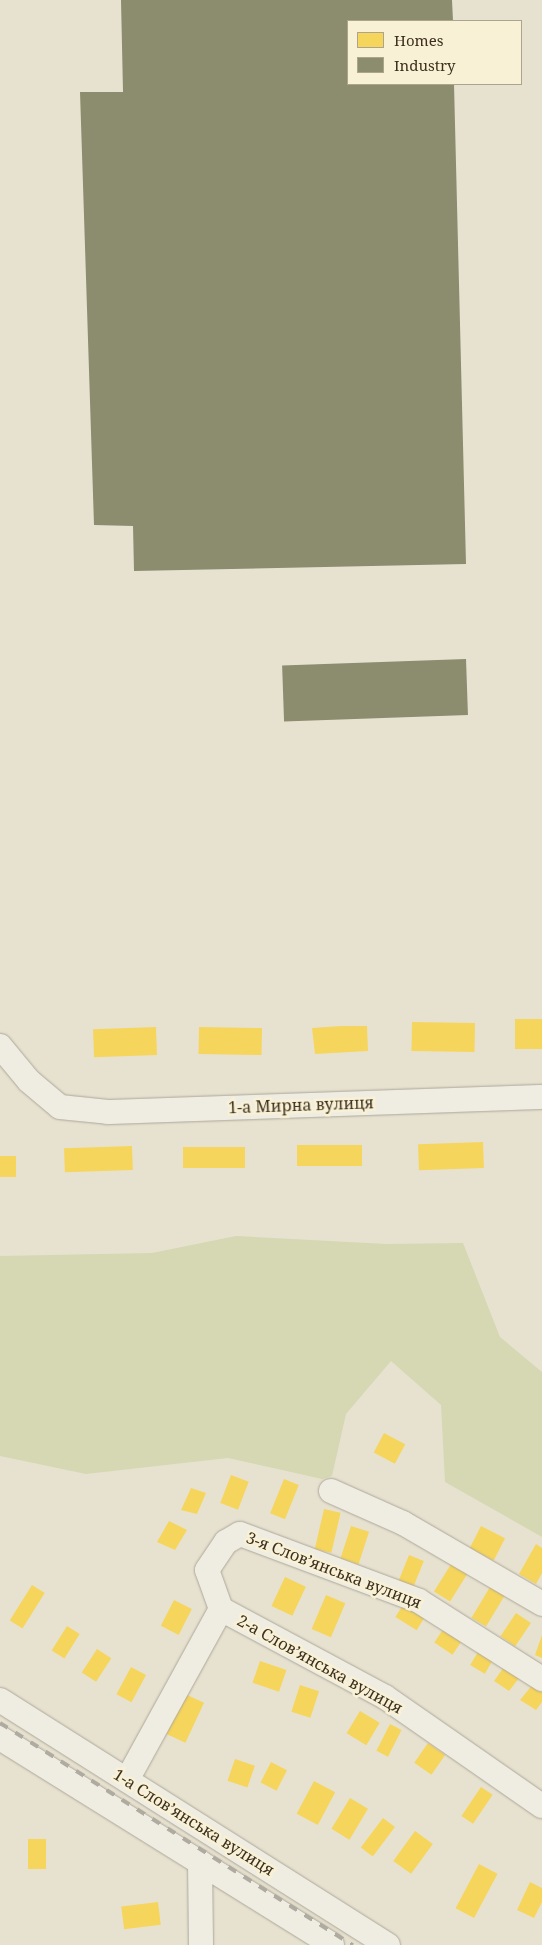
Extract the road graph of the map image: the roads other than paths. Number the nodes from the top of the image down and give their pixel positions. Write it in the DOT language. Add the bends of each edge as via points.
graph roads {
  1 [pos="0,1046"];
  2 [pos="542,1097"];
  3 [pos="331,1490"];
  4 [pos="542,1604"];
  5 [pos="221,1609"];
  6 [pos="542,1679"];
  7 [pos="0,1700"];
  8 [pos="0,1738"];
  9 [pos="127,1780"];
  10 [pos="542,1806"];
  11 [pos="200,1862"];
  12 [pos="201,1945"];
  13 [pos="332,1945"];
  14 [pos="388,1945"];
  1 -- 2 [label="street, 1-а Мирна вулиця" via="29,1081 60,1107 108,1112"];
  3 -- 4 [label="street" via="404,1523"];
  5 -- 6 [label="street, 3-я Слов’янська вулиця" via="207,1570 226,1542 240,1534 420,1600"];
  5 -- 9 [label="street"];
  5 -- 10 [label="street, 2-а Слов’янська вулиця" via="385,1697"];
  7 -- 9 [label="street, 1-а Слов’янська вулиця"];
  8 -- 11 [label="street"];
  9 -- 14 [label="street, 1-а Слов’янська вулиця"];
  11 -- 12 [label="street"];
  11 -- 13 [label="street"];
}
